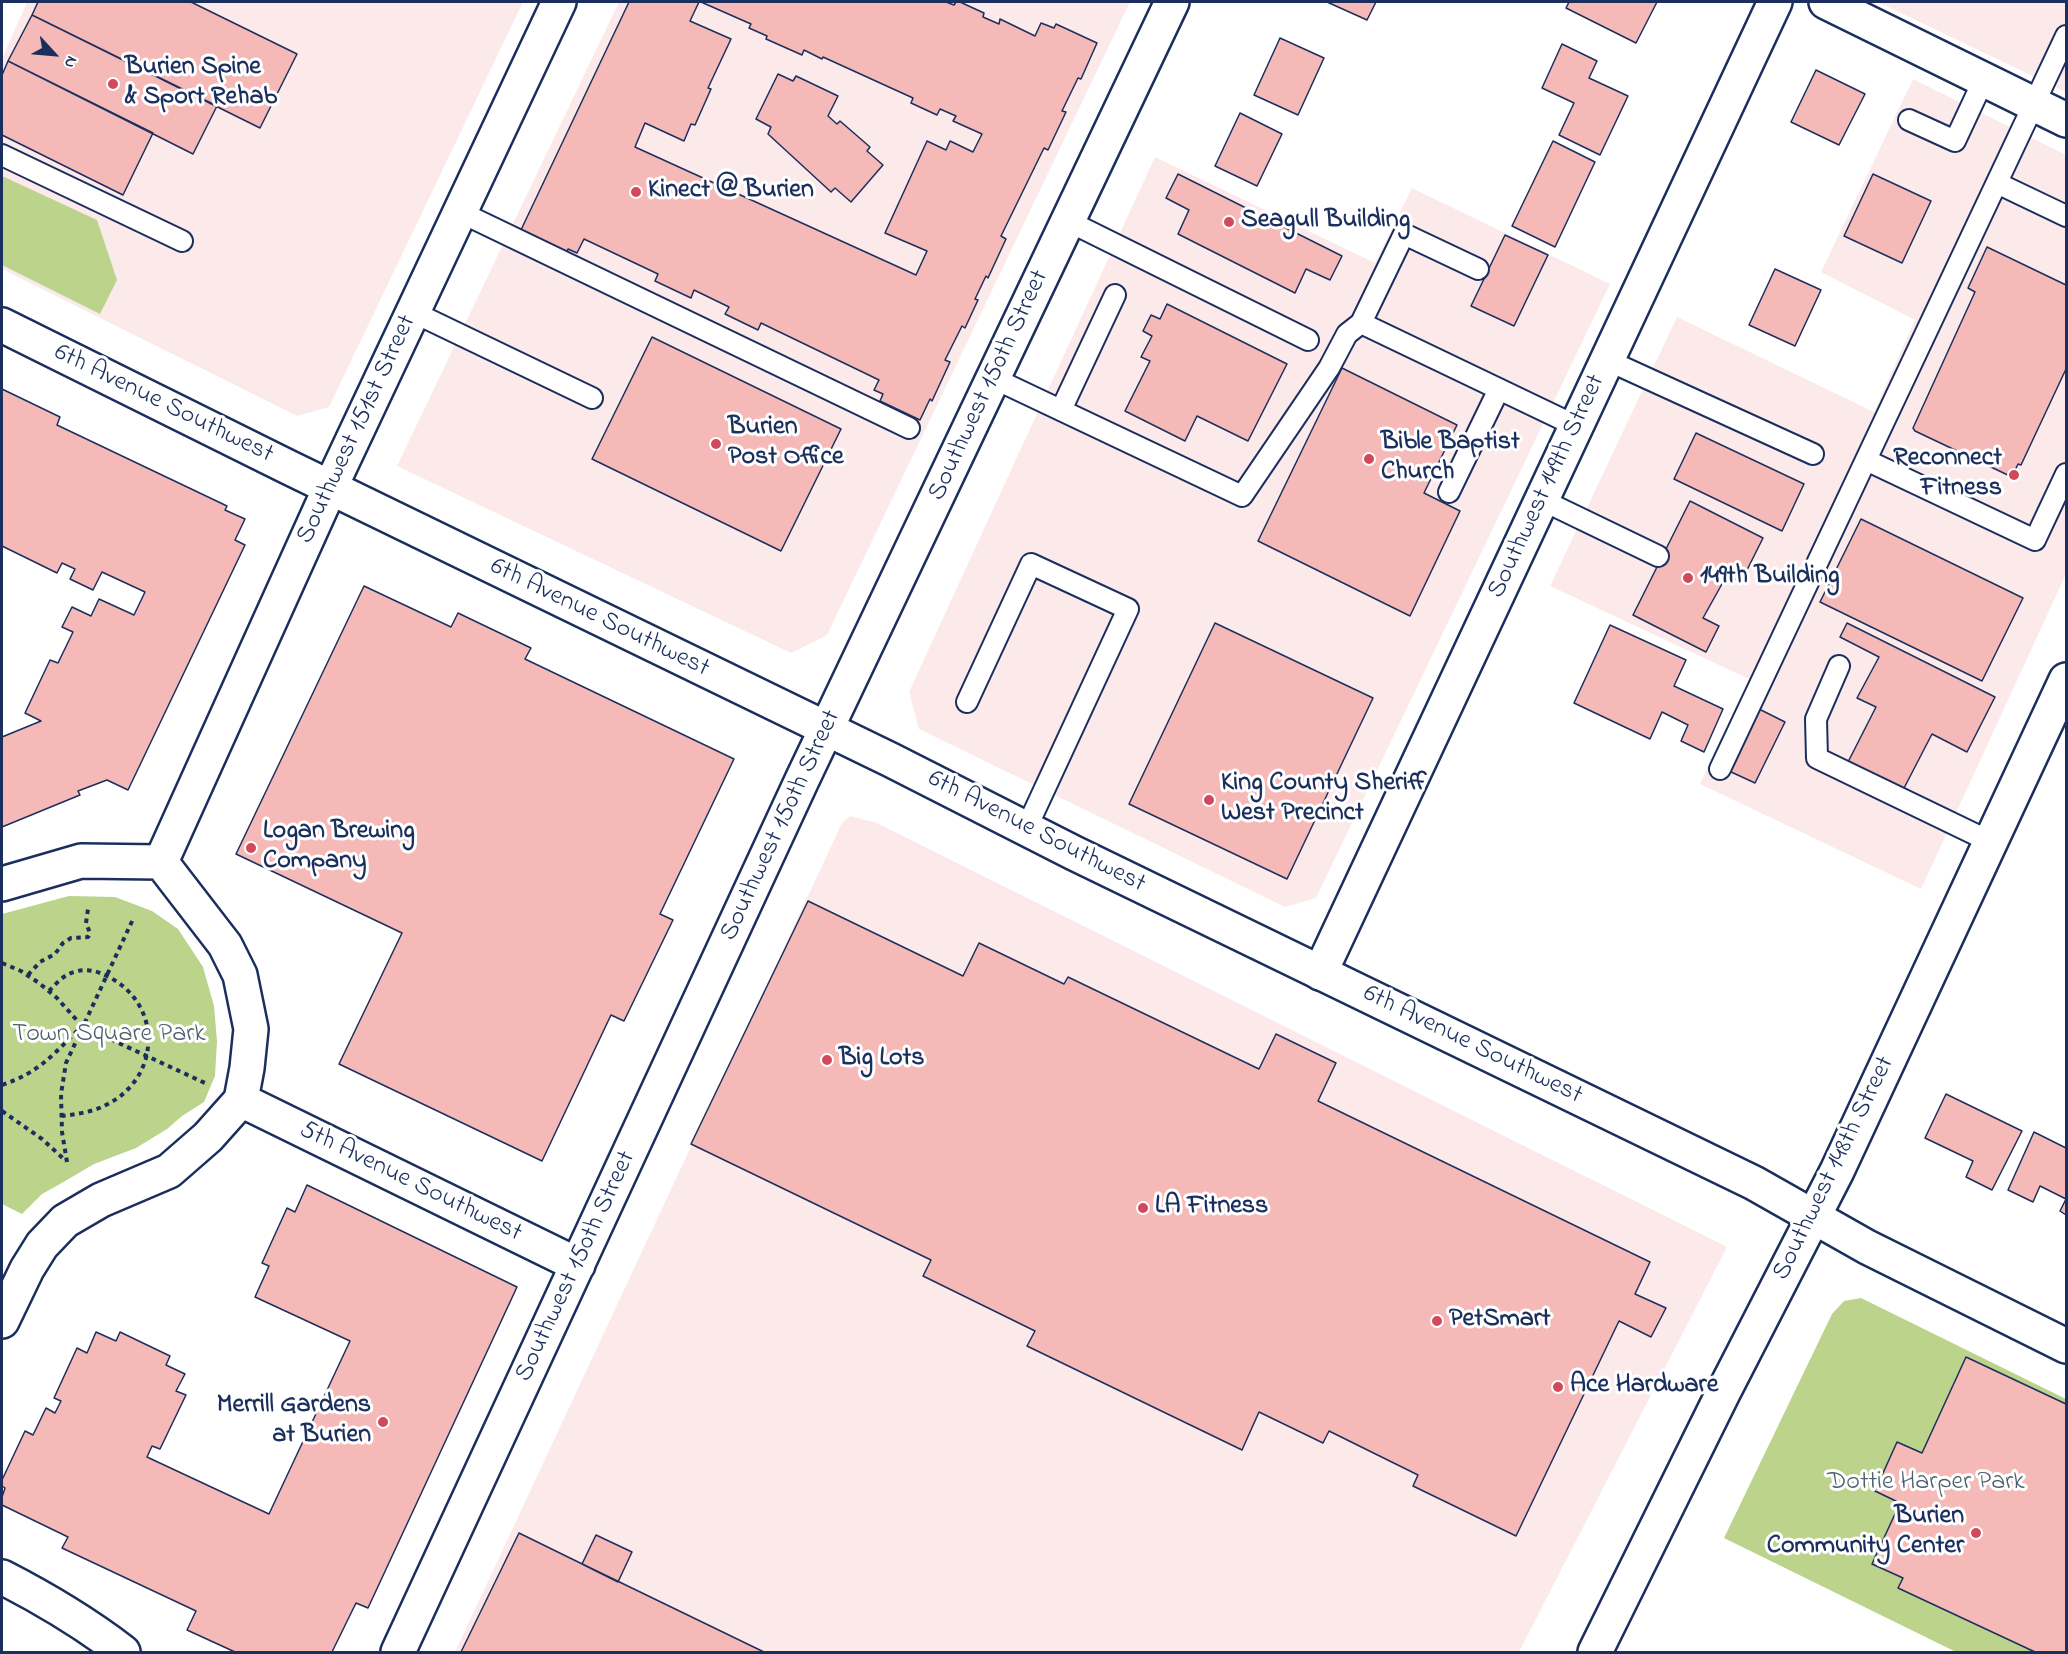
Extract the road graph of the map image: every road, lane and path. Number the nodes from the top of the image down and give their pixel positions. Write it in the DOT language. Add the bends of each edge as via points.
graph roads {
  1 [pos="559,2"];
  2 [pos="1172,2"];
  3 [pos="1775,2"];
  4 [pos="1826,2"];
  5 [pos="2067,36"];
  6 [pos="1984,79"];
  7 [pos="2034,104"];
  8 [pos="1909,120"];
  9 [pos="2067,120"];
  10 [pos="2,155"];
  11 [pos="1996,183"];
  12 [pos="460,212"];
  13 [pos="2067,216"];
  14 [pos="1068,221"];
  15 [pos="182,241"];
  16 [pos="1478,269"];
  17 [pos="1115,295"];
  18 [pos="413,312"];
  19 [pos="1361,323"];
  20 [pos="2,325"];
  21 [pos="1308,340"];
  22 [pos="1607,360"];
  23 [pos="993,378"];
  24 [pos="1499,389"];
  25 [pos="592,398"];
  26 [pos="1061,410"];
  27 [pos="1576,426"];
  28 [pos="909,428"];
  29 [pos="1813,454"];
  30 [pos="1866,460"];
  31 [pos="2067,474"];
  32 [pos="330,488"];
  33 [pos="1449,492"];
  34 [pos="1542,500"];
  35 [pos="1658,556"];
  36 [pos="1839,666"];
  37 [pos="2067,681"];
  38 [pos="967,702"];
  39 [pos="826,729"];
  40 [pos="1720,769"];
  41 [pos="1026,828"];
  42 [pos="1991,842"];
  43 [pos="161,862"];
  44 [pos="2,884"];
  45 [pos="88,909"];
  46 [pos="134,917"];
  47 [pos="2,963"];
  48 [pos="1320,973"];
  49 [pos="28,975"];
  50 [pos="106,975"];
  51 [pos="49,991"];
  52 [pos="82,1026"];
  53 [pos="147,1056"];
  54 [pos="205,1083"];
  55 [pos="2,1085"];
  56 [pos="241,1100"];
  57 [pos="2,1111"];
  58 [pos="62,1116"];
  59 [pos="1813,1217"];
  60 [pos="578,1265"];
  61 [pos="2,1321"];
  62 [pos="2067,1346"];
  63 [pos="2,1577"];
  64 [pos="123,1653"];
  65 [pos="398,1653"];
  66 [pos="1596,1653"];
  1 -- 12 [label="street, Southwest 151st Street"];
  2 -- 14 [label="street, Southwest 150th Street"];
  3 -- 22 [label="street, Southwest 149th Street"];
  4 -- 6 [label="street"];
  5 -- 7 [label="lane"];
  6 -- 7 [label="street"];
  6 -- 8 [label="lane" via="1955,141"];
  7 -- 9 [label="street"];
  7 -- 11 [label="lane"];
  10 -- 15 [label="lane"];
  11 -- 13 [label="lane"];
  11 -- 30 [label="lane"];
  12 -- 18 [label="street, Southwest 151st Street"];
  12 -- 28 [label="lane"];
  14 -- 21 [label="lane"];
  14 -- 23 [label="street, Southwest 150th Street"];
  16 -- 19 [label="lane" via="1404,234"];
  17 -- 26 [label="lane"];
  18 -- 25 [label="lane"];
  18 -- 32 [label="street, Southwest 151st Street"];
  19 -- 24 [label="lane"];
  19 -- 26 [label="lane" via="1347,334 1329,368 1242,496"];
  20 -- 32 [label="street, 6th Avenue Southwest"];
  22 -- 27 [label="street, Southwest 149th Street"];
  22 -- 29 [label="lane"];
  23 -- 26 [label="lane"];
  23 -- 39 [label="street, Southwest 150th Street"];
  24 -- 27 [label="lane"];
  24 -- 33 [label="lane"];
  27 -- 34 [label="street, Southwest 149th Street"];
  30 -- 31 [label="lane" via="2035,540"];
  30 -- 40 [label="lane"];
  32 -- 39 [label="street, 6th Avenue Southwest"];
  32 -- 43 [label="street, Southwest 151st Street"];
  34 -- 35 [label="lane"];
  34 -- 48 [label="street, Southwest 149th Street"];
  36 -- 42 [label="lane" via="1816,719 1816,758"];
  37 -- 42 [label="street, Southwest 148th Street"];
  38 -- 41 [label="lane" via="1031,564 1128,609"];
  39 -- 41 [label="street, 6th Avenue Southwest"];
  39 -- 60 [label="street, Southwest 150th Street"];
  41 -- 48 [label="street, 6th Avenue Southwest"];
  42 -- 59 [label="street, Southwest 148th Street"];
  43 -- 44 [label="street" via="81,861"];
  43 -- 56 [label="street" via="225,945 240,975 251,1029"];
  45 -- 49 [label="path" via="88,937 63,943"];
  46 -- 50 [label="path"];
  47 -- 49 [label="path"];
  48 -- 59 [label="street, 6th Avenue Southwest" via="1754,1183"];
  49 -- 51 [label="path"];
  50 -- 51 [label="path" via="86,970 72,972"];
  50 -- 52 [label="path"];
  50 -- 53 [label="path" via="129,990 138,1004 146,1026"];
  51 -- 52 [label="path"];
  52 -- 53 [label="path"];
  52 -- 55 [label="path" via="45,1063"];
  52 -- 58 [label="path" via="66,1063"];
  53 -- 54 [label="path"];
  53 -- 58 [label="path" via="140,1075 122,1095 106,1106"];
  56 -- 60 [label="street, 5th Avenue Southwest"];
  56 -- 61 [label="street" via="208,1137 169,1171 101,1200 65,1221 42,1245"];
  57 -- 58 [label="path" via="67,1162"];
  59 -- 62 [label="street, 6th Avenue Southwest"];
  59 -- 66 [label="street, Southwest 148th Street"];
  60 -- 65 [label="street, Southwest 150th Street"];
  63 -- 64 [label="street" via="63,1610"];
}
